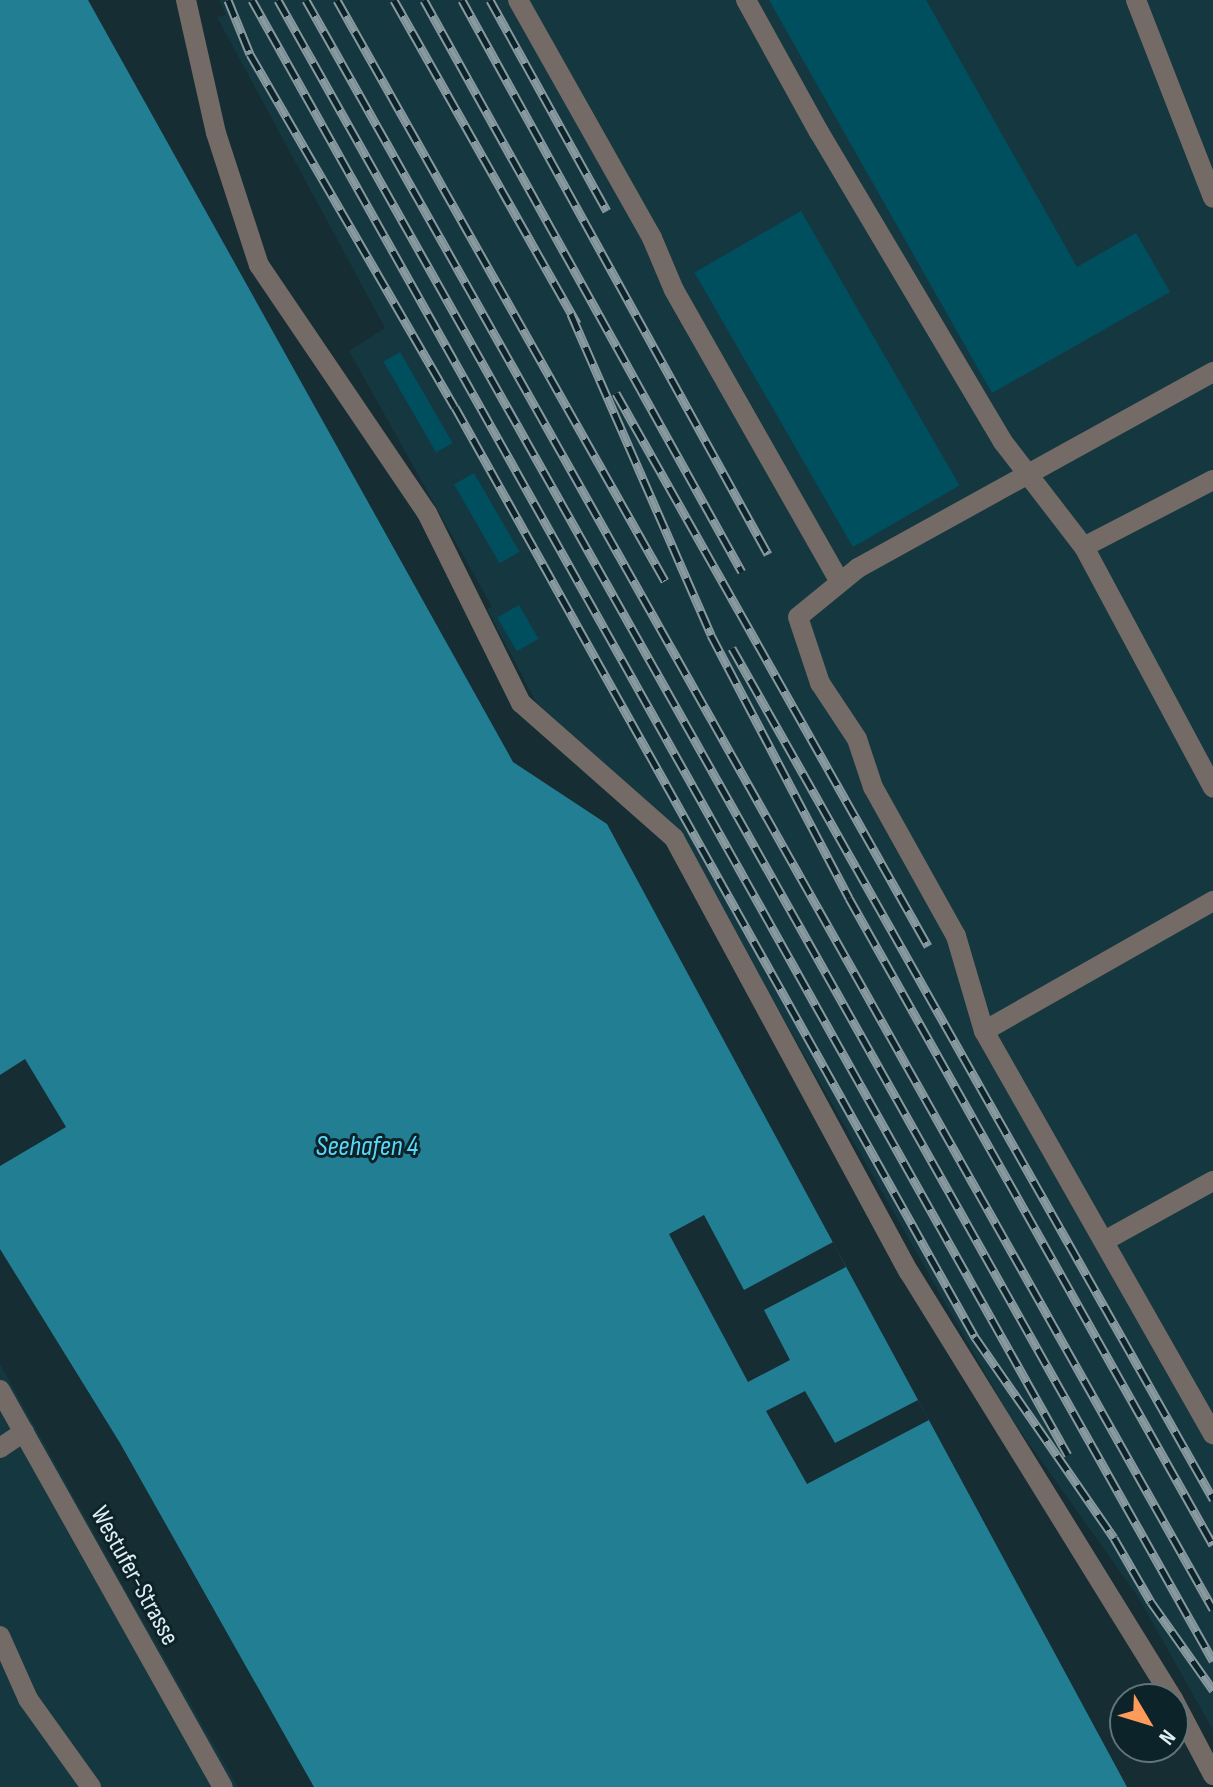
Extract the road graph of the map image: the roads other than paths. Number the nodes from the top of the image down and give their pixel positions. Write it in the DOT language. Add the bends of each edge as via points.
graph roads {
  1 [pos="186,0"];
  2 [pos="518,0"];
  3 [pos="746,0"];
  4 [pos="1136,0"];
  5 [pos="1213,198"];
  6 [pos="1213,372"];
  7 [pos="1028,475"];
  8 [pos="1213,480"];
  9 [pos="1084,547"];
  10 [pos="840,582"];
  11 [pos="1213,788"];
  12 [pos="1213,901"];
  13 [pos="984,1031"];
  14 [pos="1213,1181"];
  15 [pos="1106,1240"];
  16 [pos="0,1390"];
  17 [pos="24,1432"];
  18 [pos="1213,1434"];
  19 [pos="0,1448"];
  20 [pos="0,1636"];
  21 [pos="1163,1683"];
  22 [pos="1189,1729"];
  23 [pos="1213,1775"];
  24 [pos="91,1787"];
  25 [pos="223,1787"];
  1 -- 21 [label="lane" via="216,133 259,265 427,513 521,703 674,838 909,1272"];
  2 -- 10 [label="lane" via="652,238 681,303"];
  3 -- 7 [label="lane" via="1003,442"];
  4 -- 5 [label="lane"];
  6 -- 7 [label="lane"];
  7 -- 9 [label="lane"];
  7 -- 10 [label="lane"];
  8 -- 9 [label="lane"];
  9 -- 11 [label="lane"];
  10 -- 13 [label="lane" via="798,617 820,683 857,739 873,787 956,936"];
  12 -- 13 [label="lane"];
  13 -- 15 [label="lane"];
  14 -- 15 [label="lane"];
  15 -- 18 [label="lane"];
  16 -- 17 [label="lane, Westufer-Strasse"];
  17 -- 19 [label="lane"];
  17 -- 25 [label="lane, Westufer-Strasse"];
  20 -- 24 [label="lane" via="28,1699"];
  22 -- 23 [label="lane"];
}
